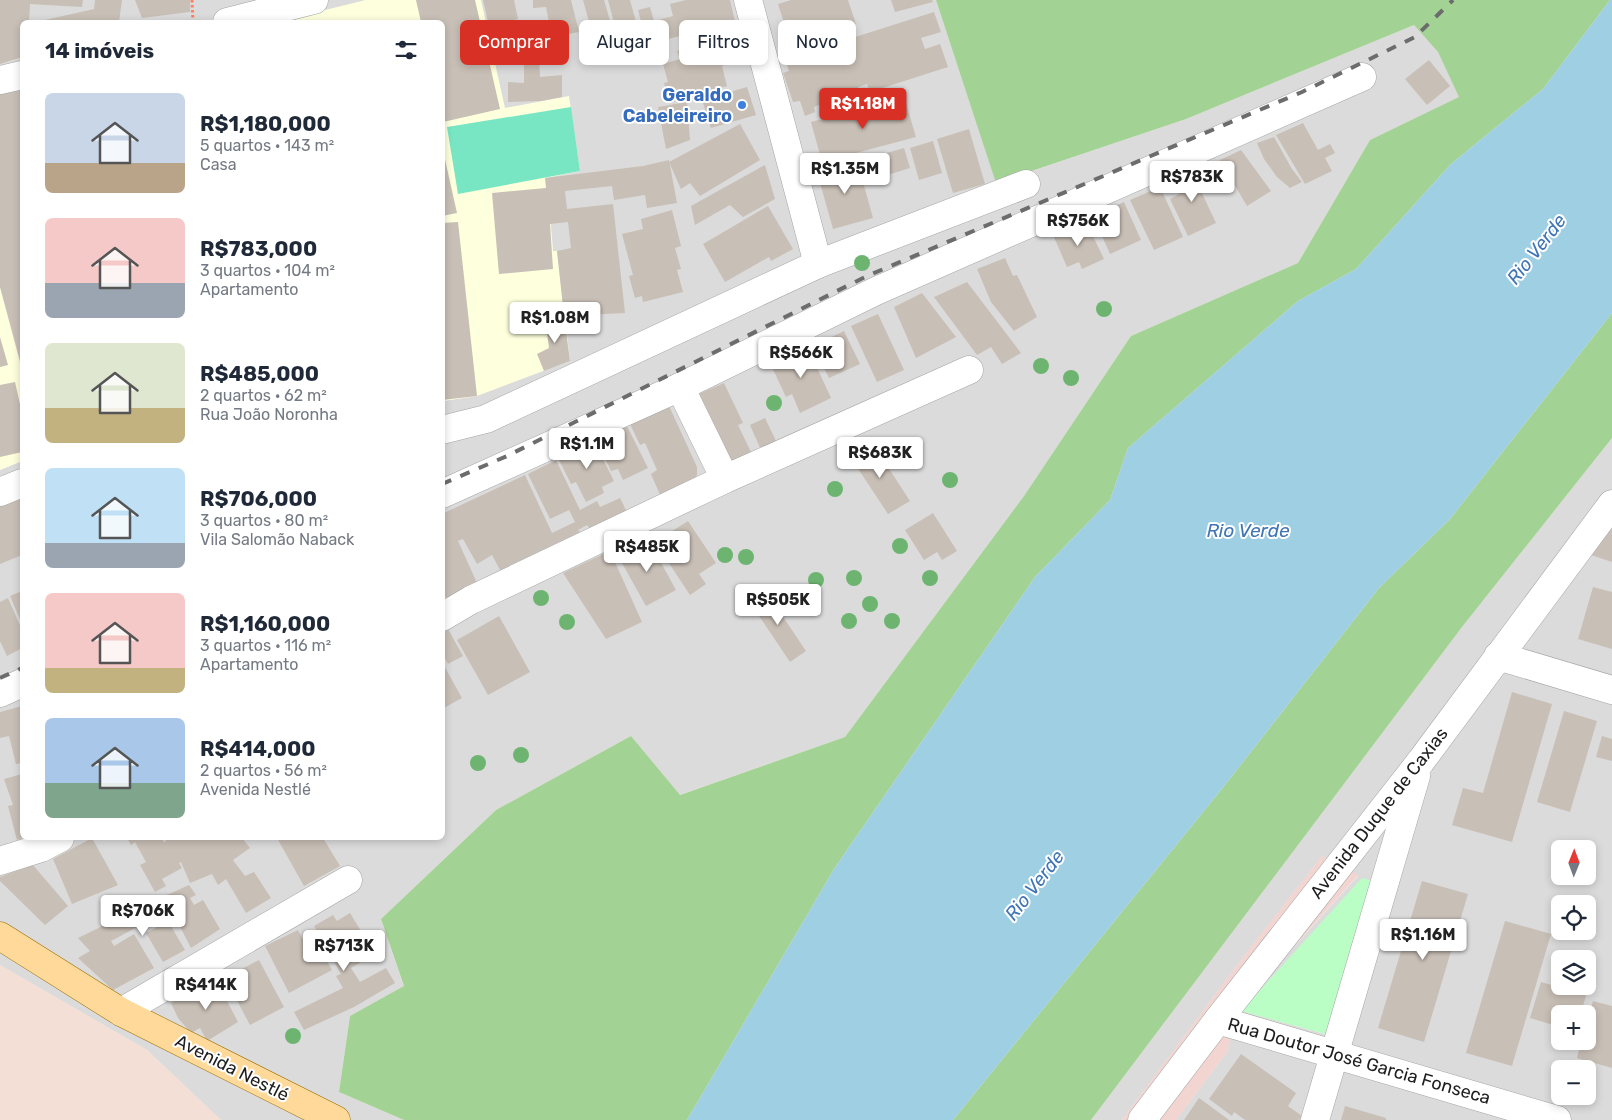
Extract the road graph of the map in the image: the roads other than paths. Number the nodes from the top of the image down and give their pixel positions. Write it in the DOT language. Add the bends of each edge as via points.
graph roads {
  1 [pos="314,0"];
  2 [pos="748,0"];
  3 [pos="274,5"];
  4 [pos="233,20"];
  5 [pos="20,75"];
  6 [pos="1362,77"];
  7 [pos="0,80"];
  8 [pos="1026,184"];
  9 [pos="818,264"];
  10 [pos="969,370"];
  11 [pos="680,387"];
  12 [pos="445,429"];
  13 [pos="725,479"];
  14 [pos="20,484"];
  15 [pos="0,492"];
  16 [pos="445,493"];
  17 [pos="1612,504"];
  18 [pos="445,615"];
  19 [pos="1498,656"];
  20 [pos="20,684"];
  21 [pos="1612,690"];
  22 [pos="0,693"];
  23 [pos="1421,761"];
  24 [pos="56,840"];
  25 [pos="0,861"];
  26 [pos="348,880"];
  27 [pos="0,936"];
  28 [pos="121,1012"];
  29 [pos="1218,1020"];
  30 [pos="1334,1054"];
  31 [pos="336,1120"];
  32 [pos="1142,1120"];
  33 [pos="1315,1120"];
  34 [pos="1557,1120"];
  1 -- 3 [label="street"];
  2 -- 9 [label="street"];
  3 -- 4 [label="street"];
  5 -- 7 [label="street"];
  6 -- 11 [label="street" via="876,291"];
  8 -- 9 [label="street"];
  9 -- 12 [label="street" via="486,419"];
  10 -- 13 [label="street"];
  11 -- 13 [label="street"];
  11 -- 16 [label="street"];
  13 -- 18 [label="street" via="470,600"];
  14 -- 15 [label="street"];
  17 -- 19 [label="street, Avenida Duque de Caxias"];
  19 -- 21 [label="street"];
  19 -- 23 [label="street, Avenida Duque de Caxias"];
  20 -- 22 [label="street"];
  23 -- 29 [label="street, Avenida Duque de Caxias"];
  23 -- 30 [label="street"];
  24 -- 25 [label="street"];
  26 -- 28 [label="street"];
  27 -- 28 [label="main road, Avenida Nestlé"];
  28 -- 31 [label="main road, Avenida Nestlé"];
  29 -- 30 [label="street, Rua Doutor José Garcia Fonseca"];
  29 -- 32 [label="street, Avenida Duque de Caxias"];
  30 -- 33 [label="street"];
  30 -- 34 [label="street, Rua Doutor José Garcia Fonseca"];
}
